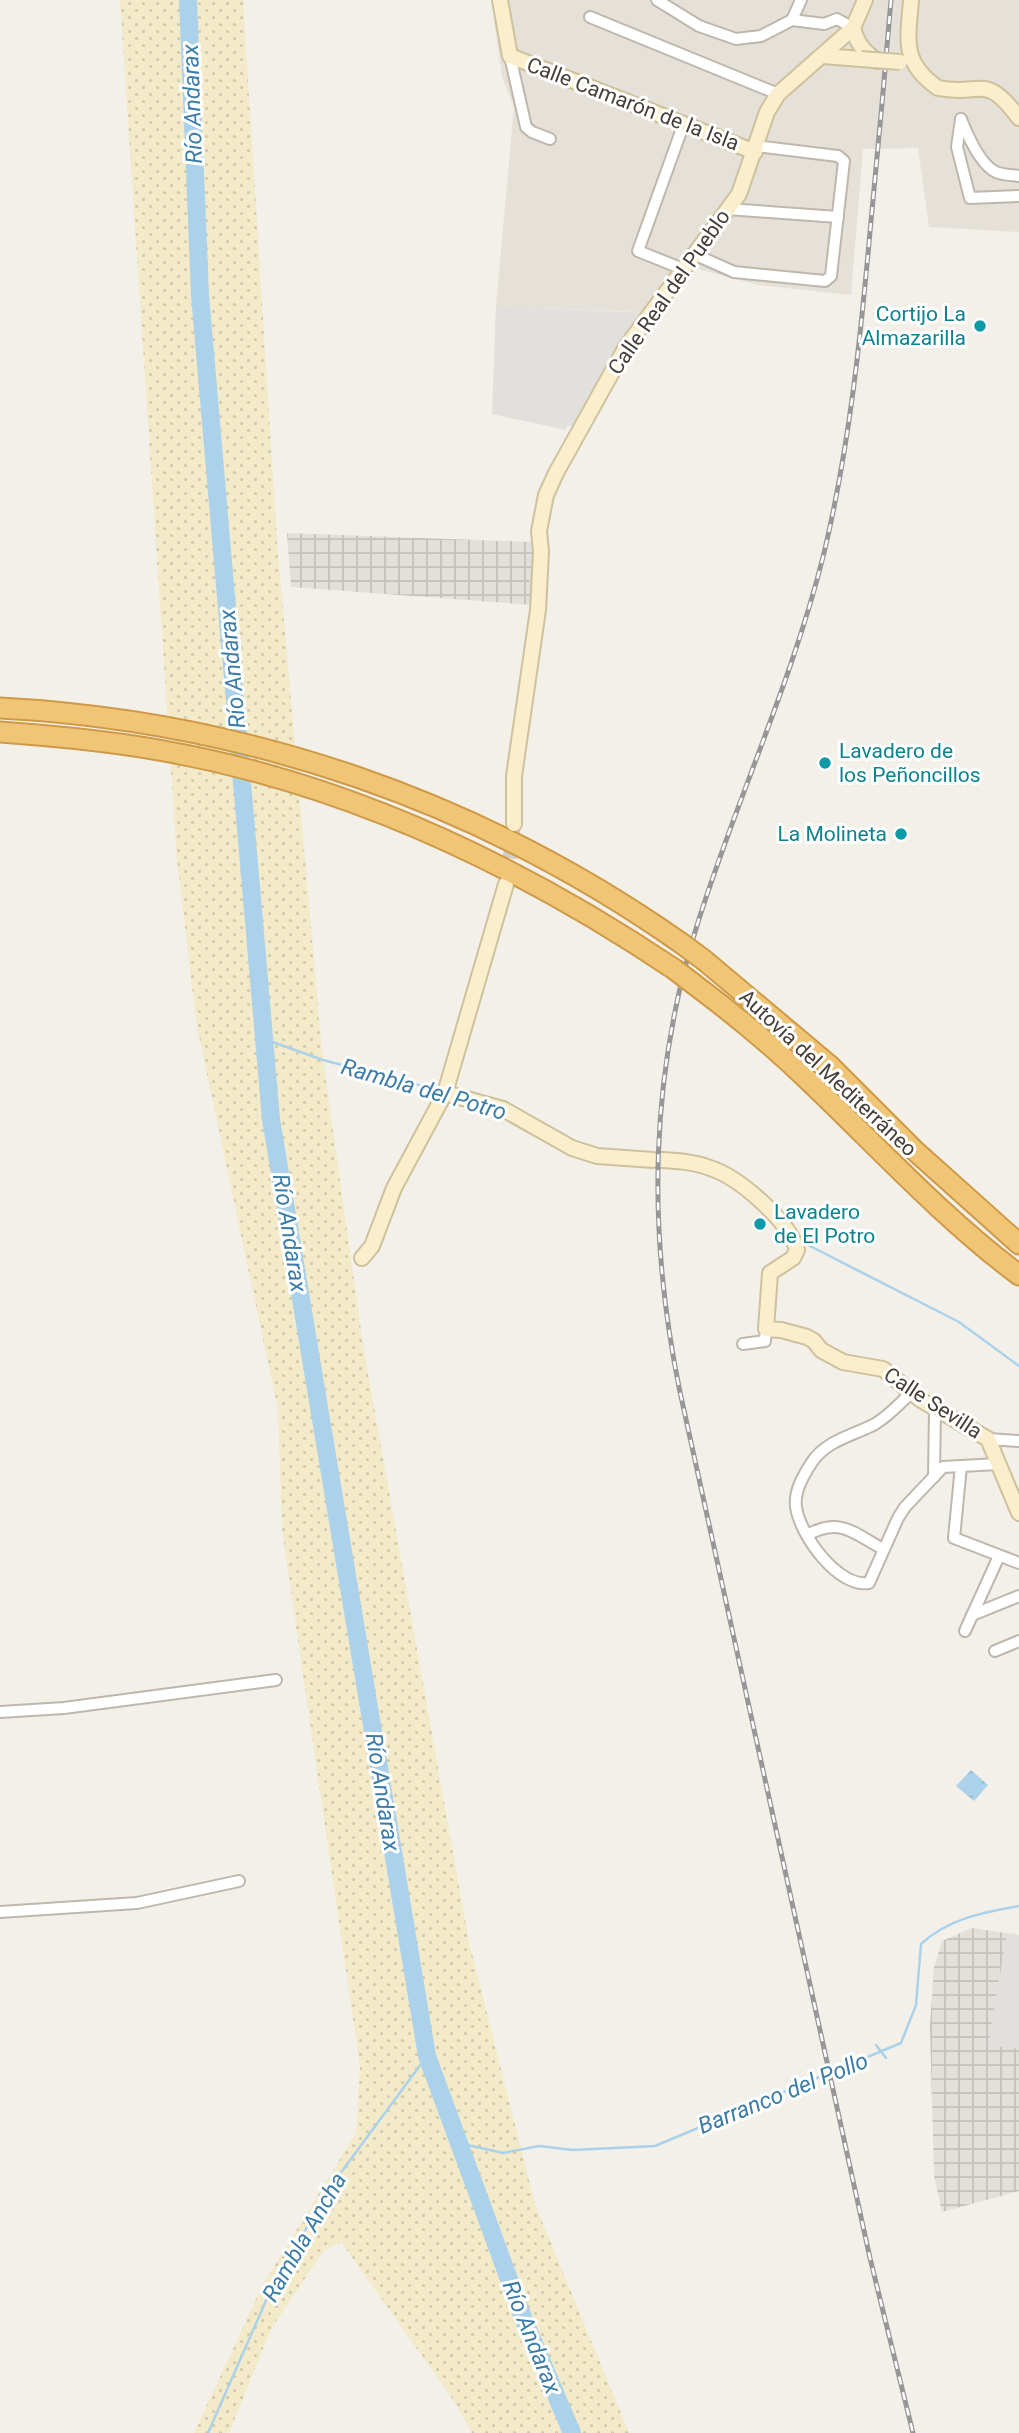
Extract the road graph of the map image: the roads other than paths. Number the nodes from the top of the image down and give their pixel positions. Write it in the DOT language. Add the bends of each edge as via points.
graph roads {
  1 [pos="500,0"];
  2 [pos="801,0"];
  3 [pos="865,0"];
  4 [pos="911,0"];
  5 [pos="664,2"];
  6 [pos="590,17"];
  7 [pos="792,20"];
  8 [pos="853,28"];
  9 [pos="842,40"];
  10 [pos="510,56"];
  11 [pos="823,56"];
  12 [pos="869,60"];
  13 [pos="907,63"];
  14 [pos="778,94"];
  15 [pos="1019,118"];
  16 [pos="684,123"];
  17 [pos="550,139"];
  18 [pos="755,149"];
  19 [pos="1019,176"];
  20 [pos="1018,196"];
  21 [pos="728,209"];
  22 [pos="838,218"];
  23 [pos="696,255"];
  24 [pos="682,269"];
  25 [pos="0,708"];
  26 [pos="0,732"];
  27 [pos="514,824"];
  28 [pos="506,884"];
  29 [pos="445,1093"];
  30 [pos="1019,1244"];
  31 [pos="362,1258"];
  32 [pos="1019,1275"];
  33 [pos="766,1329"];
  34 [pos="743,1344"];
  35 [pos="912,1392"];
  36 [pos="935,1409"];
  37 [pos="988,1439"];
  38 [pos="1019,1441"];
  39 [pos="998,1464"];
  40 [pos="961,1466"];
  41 [pos="934,1477"];
  42 [pos="1019,1513"];
  43 [pos="807,1535"];
  44 [pos="883,1549"];
  45 [pos="999,1556"];
  46 [pos="1019,1563"];
  47 [pos="1019,1596"];
  48 [pos="972,1615"];
  49 [pos="964,1632"];
  50 [pos="1019,1641"];
  51 [pos="995,1651"];
  52 [pos="276,1680"];
  53 [pos="0,1712"];
  54 [pos="239,1881"];
  55 [pos="0,1912"];
  1 -- 10 [label="street"];
  2 -- 7 [label="street"];
  3 -- 8 [label="street, Calle Real del Pueblo"];
  4 -- 13 [label="street"];
  5 -- 7 [label="street" via="699,26 737,38 761,36"];
  6 -- 14 [label="street"];
  7 -- 8 [label="street" via="824,24 837,19"];
  8 -- 9 [label="street, Calle Real del Pueblo"];
  8 -- 12 [label="street"];
  9 -- 11 [label="street, Calle Real del Pueblo"];
  9 -- 12 [label="street" via="842,48"];
  10 -- 16 [label="street, Calle Camarón de la Isla"];
  10 -- 17 [label="street" via="527,127"];
  11 -- 12 [label="street"];
  11 -- 14 [label="street, Calle Real del Pueblo"];
  12 -- 13 [label="street, bridge"];
  13 -- 15 [label="street" via="938,88 989,88"];
  14 -- 18 [label="street, Calle Real del Pueblo"];
  16 -- 18 [label="street, Calle Camarón de la Isla"];
  16 -- 24 [label="street" via="638,251"];
  18 -- 21 [label="street, Calle Real del Pueblo" via="739,194"];
  18 -- 22 [label="street" via="838,156 844,161"];
  19 -- 20 [label="street" via="996,172 987,165 961,118 957,146 970,198"];
  21 -- 22 [label="street"];
  21 -- 23 [label="street, Calle Real del Pueblo"];
  22 -- 23 [label="street" via="831,275 825,281 734,272"];
  23 -- 24 [label="street, Calle Real del Pueblo"];
  24 -- 27 [label="street, Calle Real del Pueblo" via="626,347 546,495 539,531 535,635 514,776"];
  25 -- 30 [label="highway, Autovía del Mediterráneo, bridge" via="107,716 300,758 443,810 534,853 625,904 704,960 829,1065 913,1149"];
  26 -- 32 [label="highway, Autovía del Mediterráneo, bridge" via="162,750 270,775 370,808 522,876 674,969 753,1031 959,1227"];
  28 -- 29 [label="street"];
  29 -- 31 [label="street" via="394,1188 372,1246"];
  29 -- 33 [label="street" via="503,1109 572,1149 597,1156 712,1168 760,1199 794,1237 797,1250 770,1273"];
  33 -- 34 [label="street" via="765,1341"];
  33 -- 35 [label="street, Calle Sevilla" via="807,1337 843,1362 883,1369"];
  35 -- 36 [label="street, Calle Sevilla"];
  35 -- 43 [label="street" via="877,1423 821,1450 796,1495 799,1520"];
  36 -- 37 [label="street, Calle Sevilla"];
  36 -- 41 [label="street"];
  37 -- 38 [label="street"];
  37 -- 39 [label="street, Calle Sevilla"];
  39 -- 40 [label="street"];
  39 -- 42 [label="street, Calle Sevilla"];
  40 -- 41 [label="street" via="943,1467"];
  40 -- 45 [label="street" via="954,1538"];
  41 -- 44 [label="street" via="905,1507"];
  43 -- 44 [label="street" via="824,1527 846,1528"];
  43 -- 44 [label="street" via="815,1552 860,1585 869,1583"];
  45 -- 46 [label="street"];
  45 -- 48 [label="street"];
  47 -- 48 [label="street"];
  48 -- 49 [label="street"];
  50 -- 51 [label="street"];
  52 -- 53 [label="street"];
  54 -- 55 [label="street" via="137,1903"];
}
